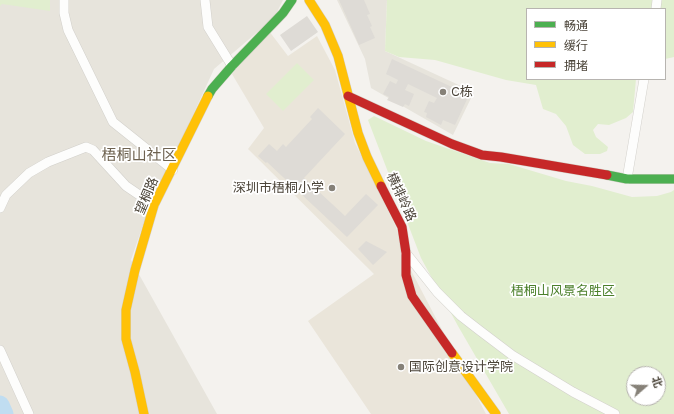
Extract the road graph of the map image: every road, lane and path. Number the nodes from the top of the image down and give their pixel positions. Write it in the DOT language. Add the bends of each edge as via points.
graph roads {
  1 [pos="64,0"];
  2 [pos="205,0"];
  3 [pos="292,0"];
  4 [pos="309,0"];
  5 [pos="232,66"];
  6 [pos="644,80"];
  7 [pos="348,96"];
  8 [pos="173,170"];
  9 [pos="627,179"];
  10 [pos="674,179"];
  11 [pos="154,205"];
  12 [pos="0,208"];
  13 [pos="406,253"];
  14 [pos="0,350"];
  15 [pos="29,414"];
  16 [pos="144,414"];
  17 [pos="496,414"];
  18 [pos="615,414"];
  1 -- 8 [label="street" via="68,30 113,122"];
  2 -- 5 [label="street" via="208,27"];
  3 -- 5 [label="street, 望桐路" via="283,14"];
  4 -- 7 [label="street, 横排岭路" via="325,25 338,56"];
  5 -- 8 [label="street, 望桐路" via="212,89"];
  6 -- 9 [label="street"];
  7 -- 9 [label="street" via="452,144 482,155"];
  7 -- 13 [label="street, 横排岭路" via="367,157 402,228"];
  8 -- 11 [label="street, 望桐路"];
  9 -- 10 [label="street"];
  11 -- 12 [label="street" via="126,186 93,150 86,147 48,162 29,173 6,195"];
  11 -- 16 [label="street, 望桐路" via="126,310 126,339"];
  13 -- 17 [label="street, 横排岭路" via="406,275 412,296"];
  13 -- 18 [label="street" via="437,292 479,330 519,359"];
  14 -- 15 [label="street"];
}
